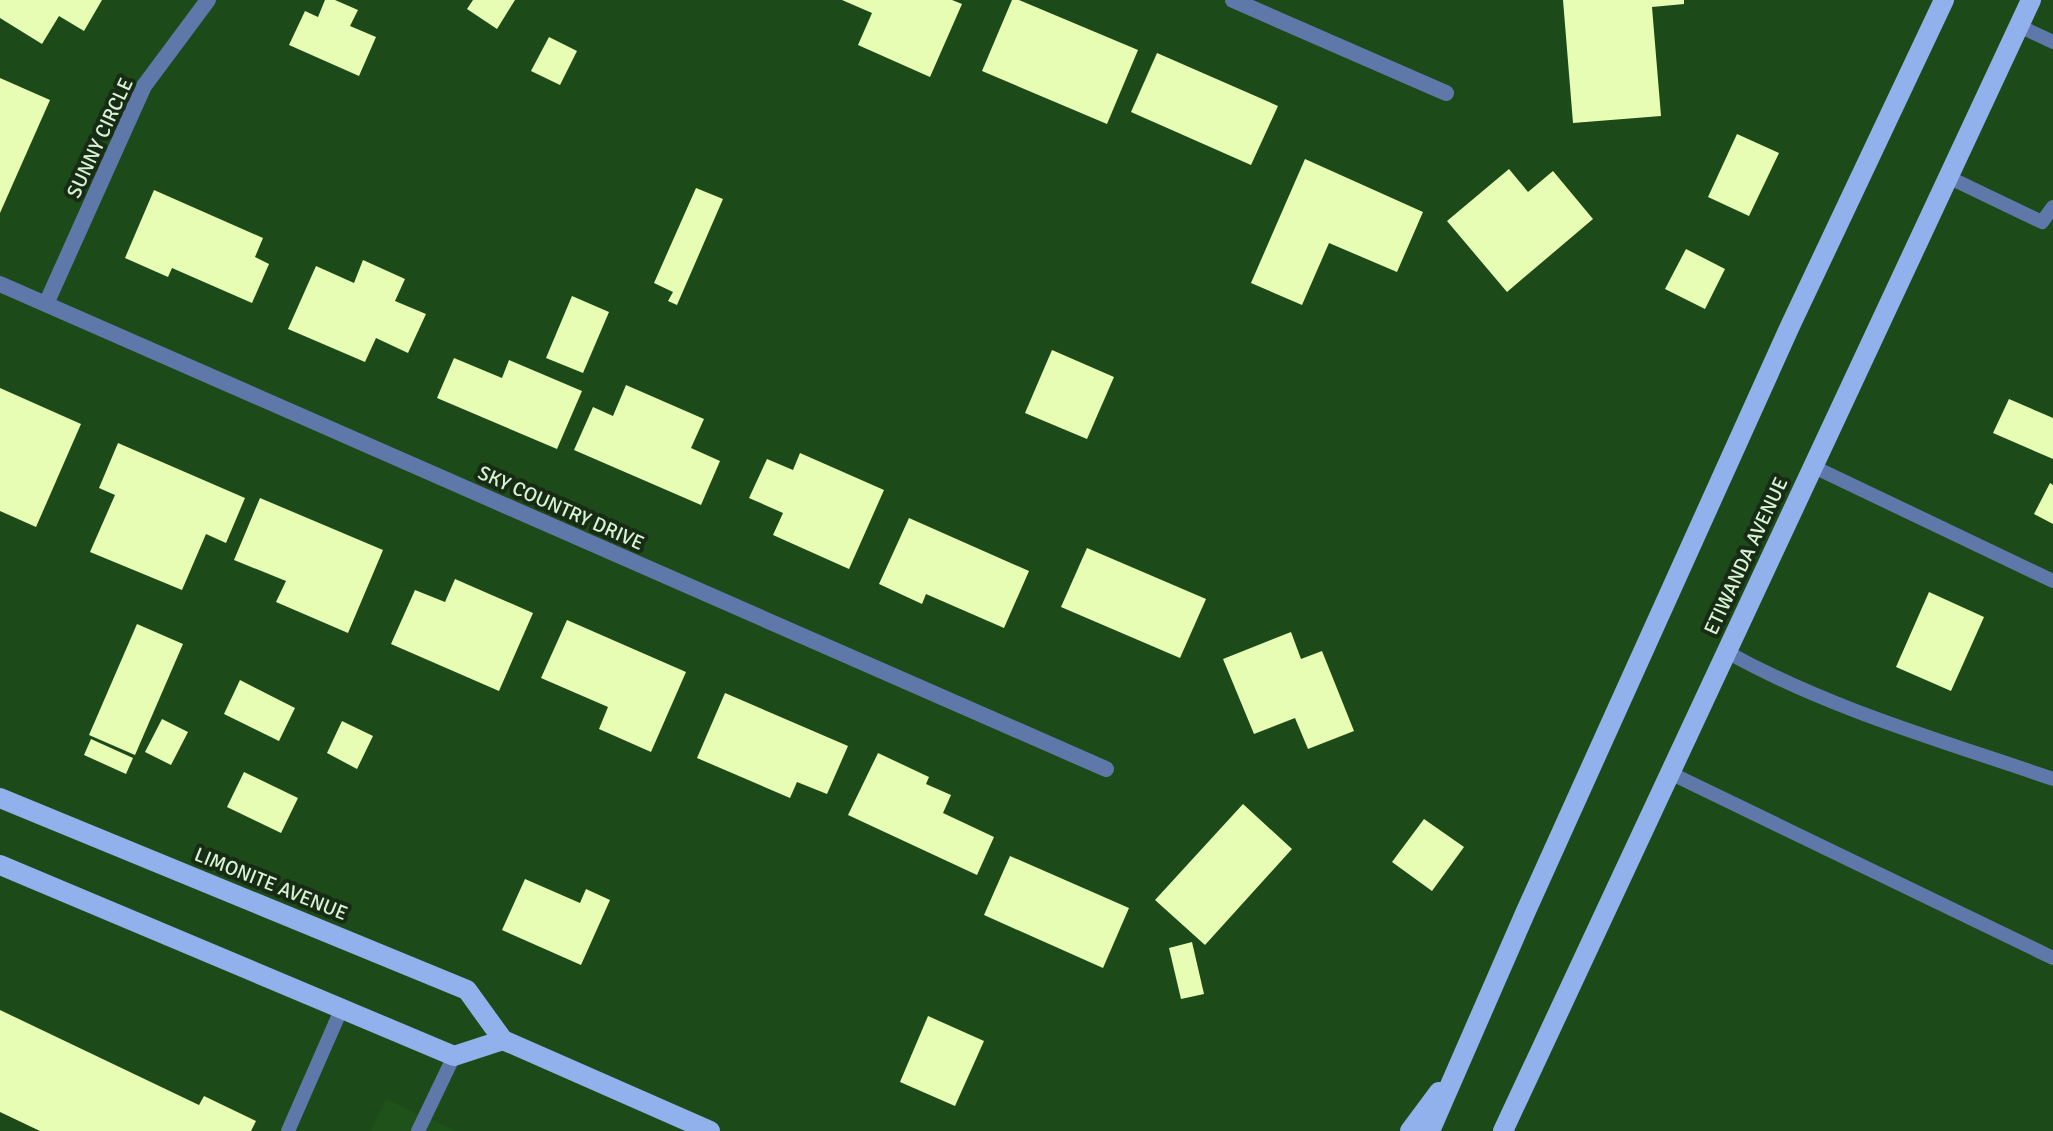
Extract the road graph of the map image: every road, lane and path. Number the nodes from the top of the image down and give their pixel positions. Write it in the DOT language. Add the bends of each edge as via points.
graph roads {
  1 [pos="208,0"];
  2 [pos="1233,0"];
  3 [pos="1944,0"];
  4 [pos="2031,0"];
  5 [pos="2019,26"];
  6 [pos="2053,42"];
  7 [pos="1446,93"];
  8 [pos="1948,177"];
  9 [pos="2053,207"];
  10 [pos="0,284"];
  11 [pos="46,304"];
  12 [pos="1814,467"];
  13 [pos="2053,581"];
  14 [pos="1727,652"];
  15 [pos="1106,769"];
  16 [pos="1670,773"];
  17 [pos="2053,779"];
  18 [pos="1,799"];
  19 [pos="0,865"];
  20 [pos="2053,958"];
  21 [pos="341,1010"];
  22 [pos="503,1040"];
  23 [pos="454,1056"];
  24 [pos="1461,1063"];
  25 [pos="288,1131"];
  26 [pos="418,1131"];
  27 [pos="710,1131"];
  28 [pos="1410,1131"];
  29 [pos="1430,1131"];
  30 [pos="1503,1131"];
  1 -- 11 [label="street, SUNNY CIRCLE" via="144,86"];
  2 -- 7 [label="street"];
  3 -- 24 [label="main road" via="1759,395"];
  4 -- 5 [label="main road, ETIWANDA AVENUE"];
  5 -- 6 [label="lane"];
  5 -- 8 [label="main road, ETIWANDA AVENUE"];
  8 -- 9 [label="lane" via="2042,222"];
  8 -- 12 [label="main road, ETIWANDA AVENUE"];
  10 -- 11 [label="street, SKY COUNTRY DRIVE"];
  11 -- 15 [label="street, SKY COUNTRY DRIVE"];
  12 -- 13 [label="lane"];
  12 -- 14 [label="main road, ETIWANDA AVENUE"];
  14 -- 16 [label="main road, ETIWANDA AVENUE"];
  14 -- 17 [label="lane" via="1775,678 1872,717"];
  16 -- 20 [label="lane"];
  16 -- 30 [label="main road, ETIWANDA AVENUE"];
  18 -- 22 [label="main road, LIMONITE AVENUE" via="467,990"];
  19 -- 21 [label="main road"];
  21 -- 23 [label="main road"];
  21 -- 25 [label="lane"];
  22 -- 23 [label="main road"];
  22 -- 27 [label="main road"];
  23 -- 26 [label="lane"];
  24 -- 28 [label="main road"];
  24 -- 29 [label="main road"];
}
